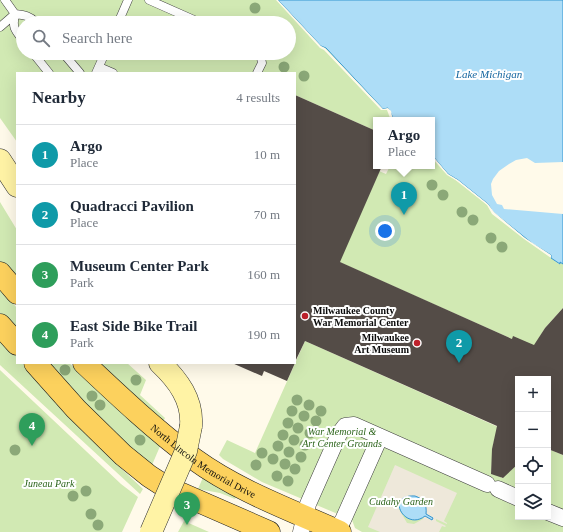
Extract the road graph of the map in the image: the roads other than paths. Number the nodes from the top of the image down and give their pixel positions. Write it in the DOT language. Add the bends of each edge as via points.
graph roads {
  1 [pos="5,0"];
  2 [pos="128,0"];
  3 [pos="149,0"];
  4 [pos="15,14"];
  5 [pos="27,16"];
  6 [pos="121,16"];
  7 [pos="185,16"];
  8 [pos="0,27"];
  9 [pos="16,31"];
  10 [pos="39,60"];
  11 [pos="68,60"];
  12 [pos="102,60"];
  13 [pos="261,60"];
  14 [pos="97,70"];
  15 [pos="48,72"];
  16 [pos="79,72"];
  17 [pos="108,72"];
  18 [pos="258,72"];
  19 [pos="0,160"];
  20 [pos="16,184"];
  21 [pos="0,273"];
  22 [pos="16,291"];
  23 [pos="0,325"];
  24 [pos="16,343"];
  25 [pos="35,364"];
  26 [pos="85,364"];
  27 [pos="161,364"];
  28 [pos="380,437"];
  29 [pos="515,497"];
  30 [pos="551,513"];
  31 [pos="563,518"];
  32 [pos="303,524"];
  33 [pos="337,531"];
  34 [pos="151,532"];
  35 [pos="269,532"];
  1 -- 4 [label="lane"];
  2 -- 6 [label="lane"];
  3 -- 7 [label="lane"];
  4 -- 5 [label="lane"];
  4 -- 8 [label="lane"];
  4 -- 9 [label="lane" via="13,24"];
  10 -- 15 [label="lane"];
  11 -- 16 [label="lane"];
  12 -- 14 [label="lane"];
  13 -- 18 [label="lane"];
  14 -- 17 [label="lane"];
  19 -- 20 [label="street"];
  21 -- 22 [label="main road"];
  23 -- 24 [label="main road"];
  25 -- 35 [label="main road" via="76,409 149,476 172,490"];
  26 -- 32 [label="main road, North Lincoln Memorial Drive" via="194,459"];
  27 -- 34 [label="street, bridge" via="186,396 191,426 186,451"];
  28 -- 29 [label="street"];
  28 -- 32 [label="street" via="354,426 345,426 308,504"];
  28 -- 33 [label="street"];
  30 -- 31 [label="street"];
  32 -- 33 [label="main road, North Lincoln Memorial Drive"];
}
